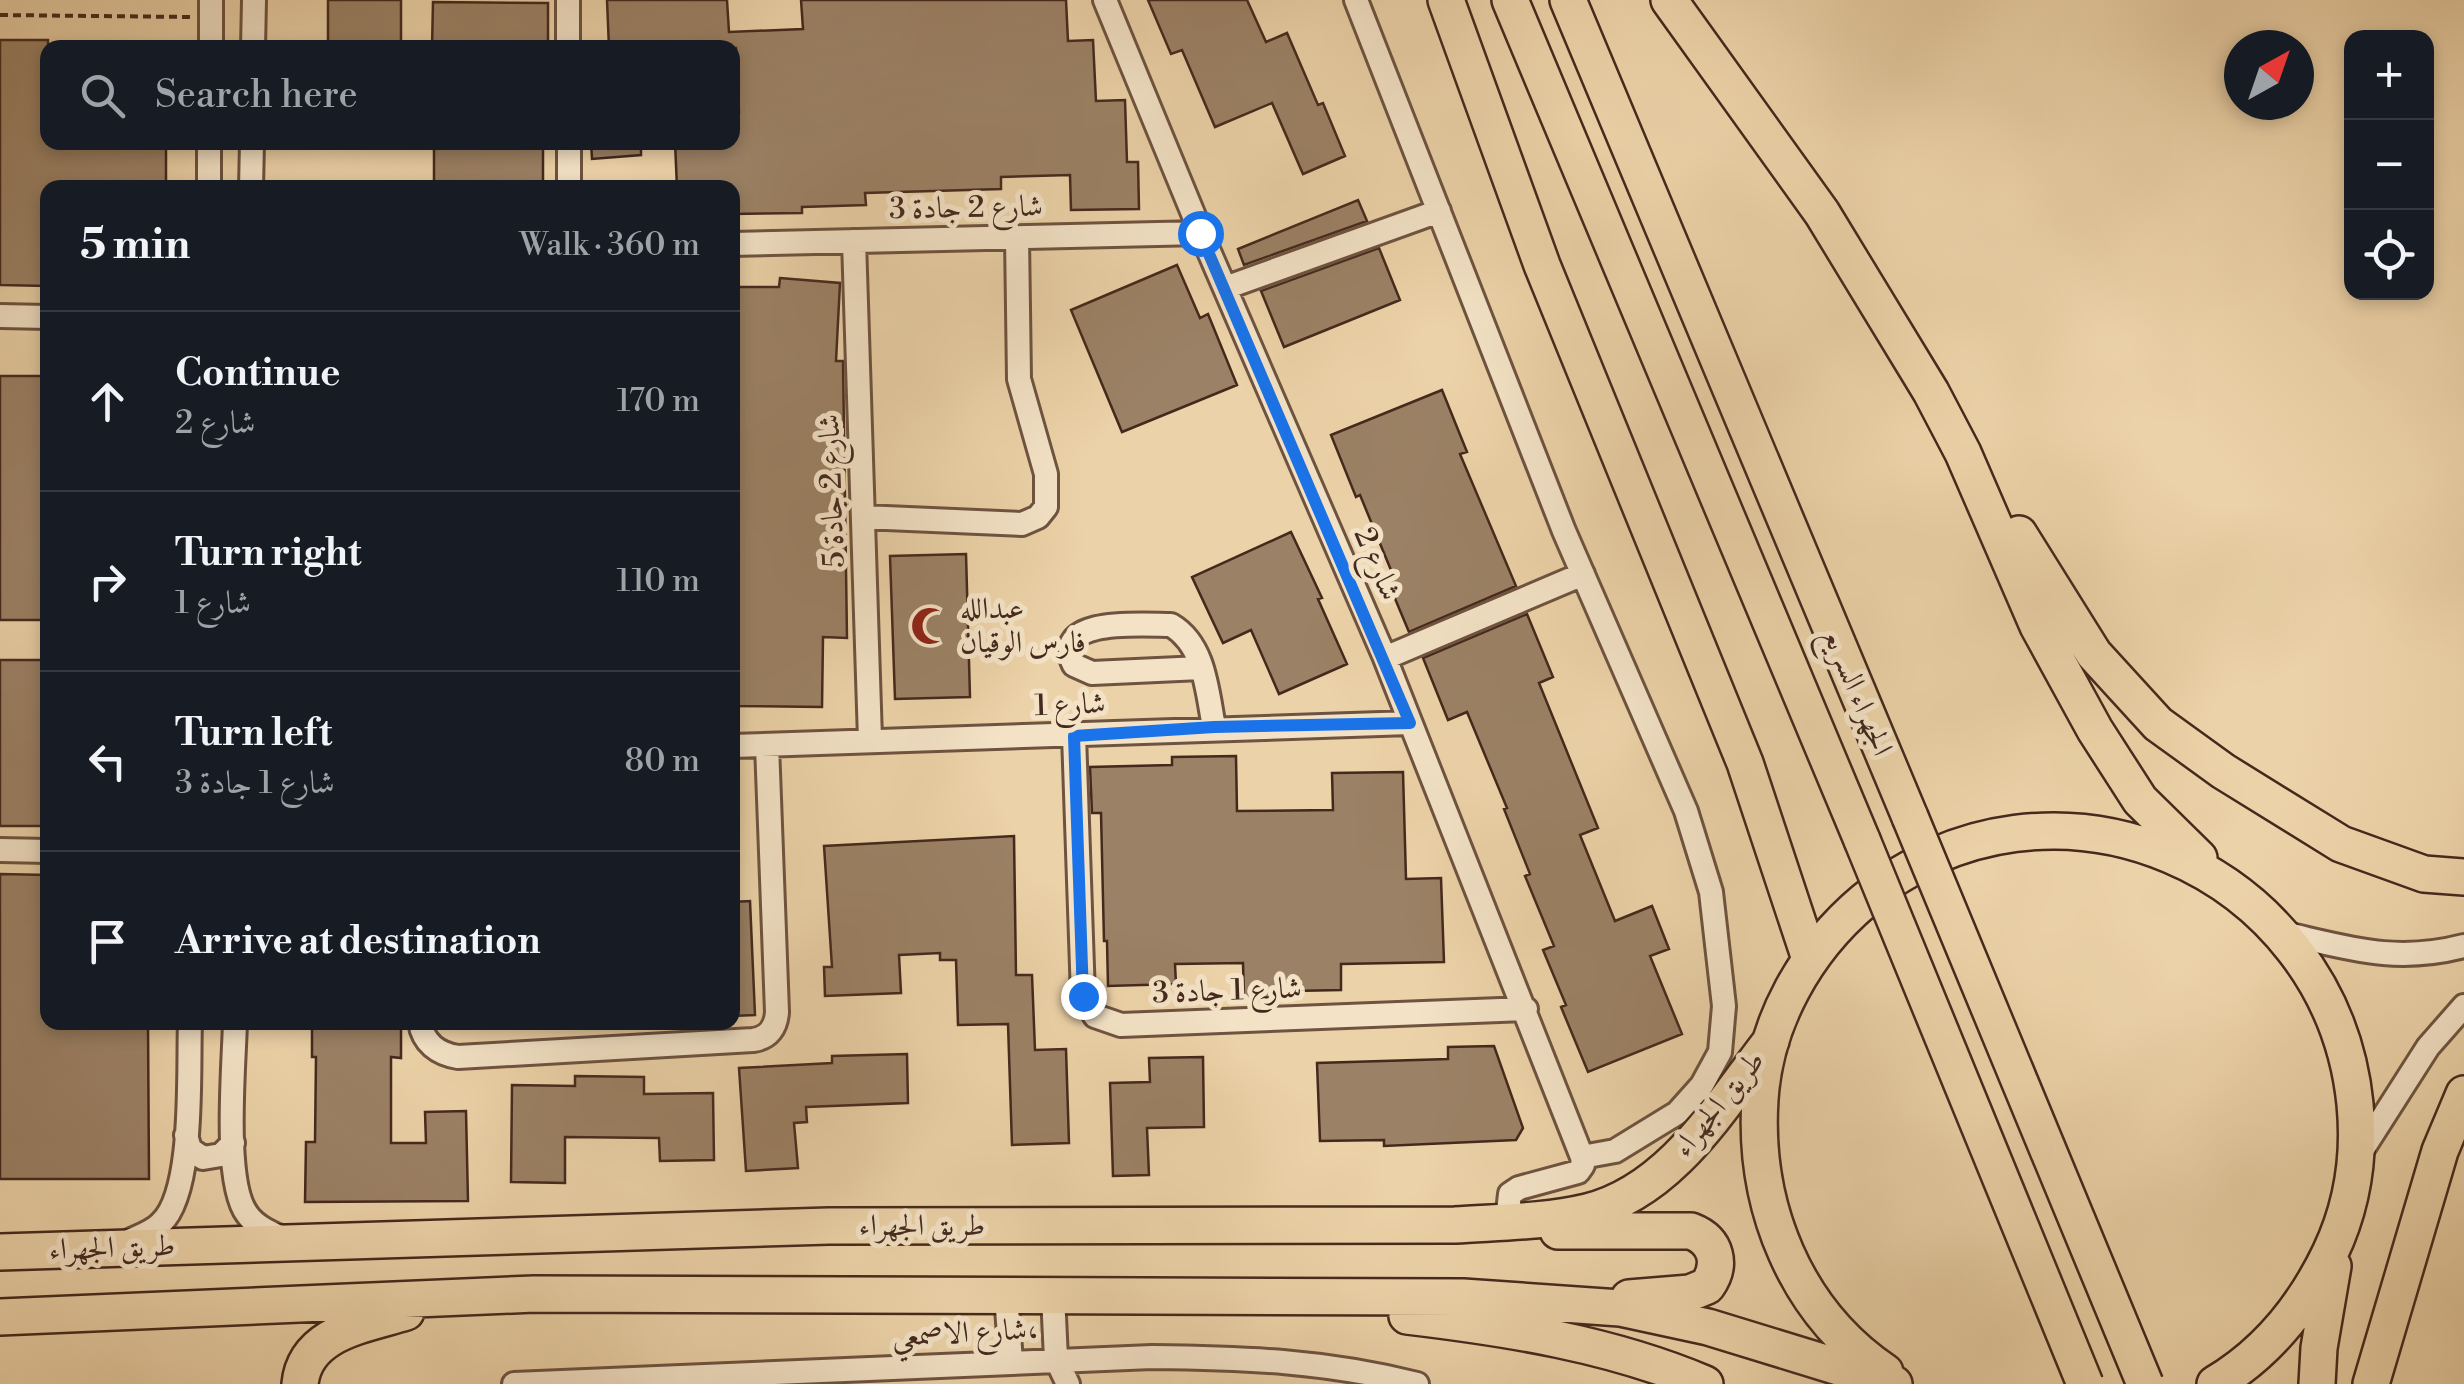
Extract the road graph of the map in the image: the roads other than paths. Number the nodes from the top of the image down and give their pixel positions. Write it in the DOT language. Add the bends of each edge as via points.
graph roads {
  1 [pos="254,0"];
  2 [pos="568,0"];
  3 [pos="1105,0"];
  4 [pos="1356,0"];
  5 [pos="1446,0"];
  6 [pos="1510,0"];
  7 [pos="1568,0"];
  8 [pos="1669,0"];
  9 [pos="211,9"];
  10 [pos="210,40"];
  11 [pos="254,40"];
  12 [pos="568,40"];
  13 [pos="209,150"];
  14 [pos="252,150"];
  15 [pos="569,150"];
  16 [pos="209,180"];
  17 [pos="251,180"];
  18 [pos="569,180"];
  19 [pos="1439,212"];
  20 [pos="1200,233"];
  21 [pos="1017,237"];
  22 [pos="854,241"];
  23 [pos="740,244"];
  24 [pos="1225,288"];
  25 [pos="0,316"];
  26 [pos="40,317"];
  27 [pos="1963,453"];
  28 [pos="863,517"];
  29 [pos="1583,574"];
  30 [pos="1385,658"];
  31 [pos="1201,668"];
  32 [pos="1410,723"];
  33 [pos="1214,727"];
  34 [pos="1074,736"];
  35 [pos="870,739"];
  36 [pos="768,744"];
  37 [pos="740,746"];
  38 [pos="0,850"];
  39 [pos="40,850"];
  40 [pos="2464,877"];
  41 [pos="2225,883"];
  42 [pos="2282,933"];
  43 [pos="2464,946"];
  44 [pos="1810,960"];
  45 [pos="2464,1006"];
  46 [pos="1526,1009"];
  47 [pos="190,1030"];
  48 [pos="236,1030"];
  49 [pos="423,1030"];
  50 [pos="1771,1040"];
  51 [pos="2464,1094"];
  52 [pos="186,1135"];
  53 [pos="233,1143"];
  54 [pos="1582,1157"];
  55 [pos="2354,1162"];
  56 [pos="1508,1221"];
  57 [pos="1456,1225"];
  58 [pos="2339,1234"];
  59 [pos="304,1242"];
  60 [pos="102,1248"];
  61 [pos="0,1252"];
  62 [pos="1053,1295"];
  63 [pos="1006,1296"];
  64 [pos="1238,1297"];
  65 [pos="1463,1297"];
  66 [pos="450,1298"];
  67 [pos="0,1318"];
  68 [pos="1056,1359"];
  69 [pos="1011,1362"];
  70 [pos="300,1384"];
  71 [pos="514,1384"];
  72 [pos="1068,1384"];
  73 [pos="1417,1384"];
  74 [pos="1705,1384"];
  75 [pos="1894,1384"];
  76 [pos="1902,1384"];
  77 [pos="2085,1384"];
  78 [pos="2144,1384"];
  79 [pos="2215,1384"];
  80 [pos="2317,1384"];
  81 [pos="2371,1384"];
  1 -- 11 [label="street"];
  2 -- 12 [label="street"];
  3 -- 20 [label="street, شارع 2"];
  4 -- 19 [label="street"];
  5 -- 44 [label="highway" via="1542,266 1745,763"];
  6 -- 77 [label="highway, الجهراء السريع, bridge"];
  7 -- 78 [label="highway, الجهراء السريع, bridge"];
  8 -- 27 [label="highway" via="1822,213"];
  9 -- 10 [label="street"];
  13 -- 16 [label="street"];
  14 -- 17 [label="street"];
  15 -- 18 [label="street"];
  19 -- 24 [label="street"];
  19 -- 29 [label="street"];
  20 -- 21 [label="street, شارع 2 جادة 3"];
  20 -- 24 [label="street, شارع 2"];
  21 -- 22 [label="street, شارع 2 جادة 3"];
  21 -- 28 [label="street" via="1019,379 1046,474 1046,507 1022,524"];
  22 -- 23 [label="street, شارع 2 جادة 3"];
  22 -- 28 [label="street, شارع 2 جادة 5"];
  24 -- 30 [label="street, شارع 2"];
  25 -- 26 [label="street"];
  27 -- 40 [label="highway" via="2094,654 2158,724 2341,844 2424,874"];
  27 -- 41 [label="highway" via="2038,626 2095,730 2140,800"];
  28 -- 35 [label="street, شارع 2 جادة 5"];
  29 -- 30 [label="street"];
  29 -- 54 [label="street" via="1686,811 1711,892 1724,1006 1720,1052 1678,1113 1614,1151"];
  30 -- 32 [label="street, شارع 2"];
  31 -- 31 [label="street" via="1190,639 1171,624 1092,628 1070,646 1074,665 1092,673"];
  31 -- 33 [label="street"];
  32 -- 33 [label="street, شارع 1"];
  32 -- 46 [label="street, شارع 2"];
  33 -- 34 [label="street, شارع 1"];
  34 -- 35 [label="street, شارع 1"];
  34 -- 46 [label="street, شارع 1 جادة 3" via="1083,996 1095,1016 1121,1024"];
  35 -- 36 [label="street, شارع 1"];
  36 -- 37 [label="street, شارع 1"];
  36 -- 49 [label="street" via="777,1012 766,1036 458,1057 430,1045"];
  38 -- 39 [label="street"];
  41 -- 42 [label="highway"];
  41 -- 44 [label="highway" via="2137,841 2032,831 1980,840 1884,884"];
  42 -- 43 [label="street" via="2411,957"];
  42 -- 55 [label="highway" via="2314,976 2337,1024 2352,1076"];
  44 -- 50 [label="highway"];
  45 -- 55 [label="street" via="2428,1047"];
  46 -- 54 [label="street, شارع 2"];
  47 -- 52 [label="street"];
  48 -- 53 [label="street"];
  50 -- 56 [label="highway, طريق الجهراء" via="1691,1145 1660,1174 1589,1211"];
  50 -- 76 [label="highway" via="1758,1136 1778,1236 1831,1325"];
  51 -- 81 [label="highway" via="2440,1151"];
  52 -- 53 [label="street" via="190,1149 203,1158 221,1155"];
  52 -- 60 [label="street" via="184,1178 161,1224"];
  53 -- 59 [label="street" via="246,1213 280,1238"];
  54 -- 56 [label="street" via="1578,1172 1510,1194"];
  55 -- 58 [label="highway"];
  56 -- 57 [label="highway, طريق الجهراء"];
  57 -- 59 [label="highway, طريق الجهراء" via="828,1226"];
  57 -- 65 [label="highway" via="1692,1231 1709,1243 1718,1264 1707,1286 1690,1293"];
  58 -- 79 [label="highway" via="2292,1317 2264,1348"];
  58 -- 80 [label="highway"];
  59 -- 60 [label="highway, طريق الجهراء"];
  60 -- 61 [label="highway, طريق الجهراء"];
  62 -- 63 [label="highway"];
  62 -- 64 [label="highway"];
  62 -- 68 [label="street"];
  63 -- 66 [label="highway"];
  63 -- 69 [label="street"];
  64 -- 65 [label="highway"];
  64 -- 74 [label="highway" via="1479,1324 1635,1360"];
  65 -- 75 [label="highway" via="1620,1308 1708,1327"];
  66 -- 67 [label="highway"];
  66 -- 70 [label="highway" via="339,1333 315,1347"];
  68 -- 69 [label="street, شارع الاصمعي،"];
  68 -- 72 [label="street"];
  68 -- 73 [label="street, شارع الاصمعي،" via="1313,1362"];
  69 -- 71 [label="street, شارع الاصمعي،"];
}
